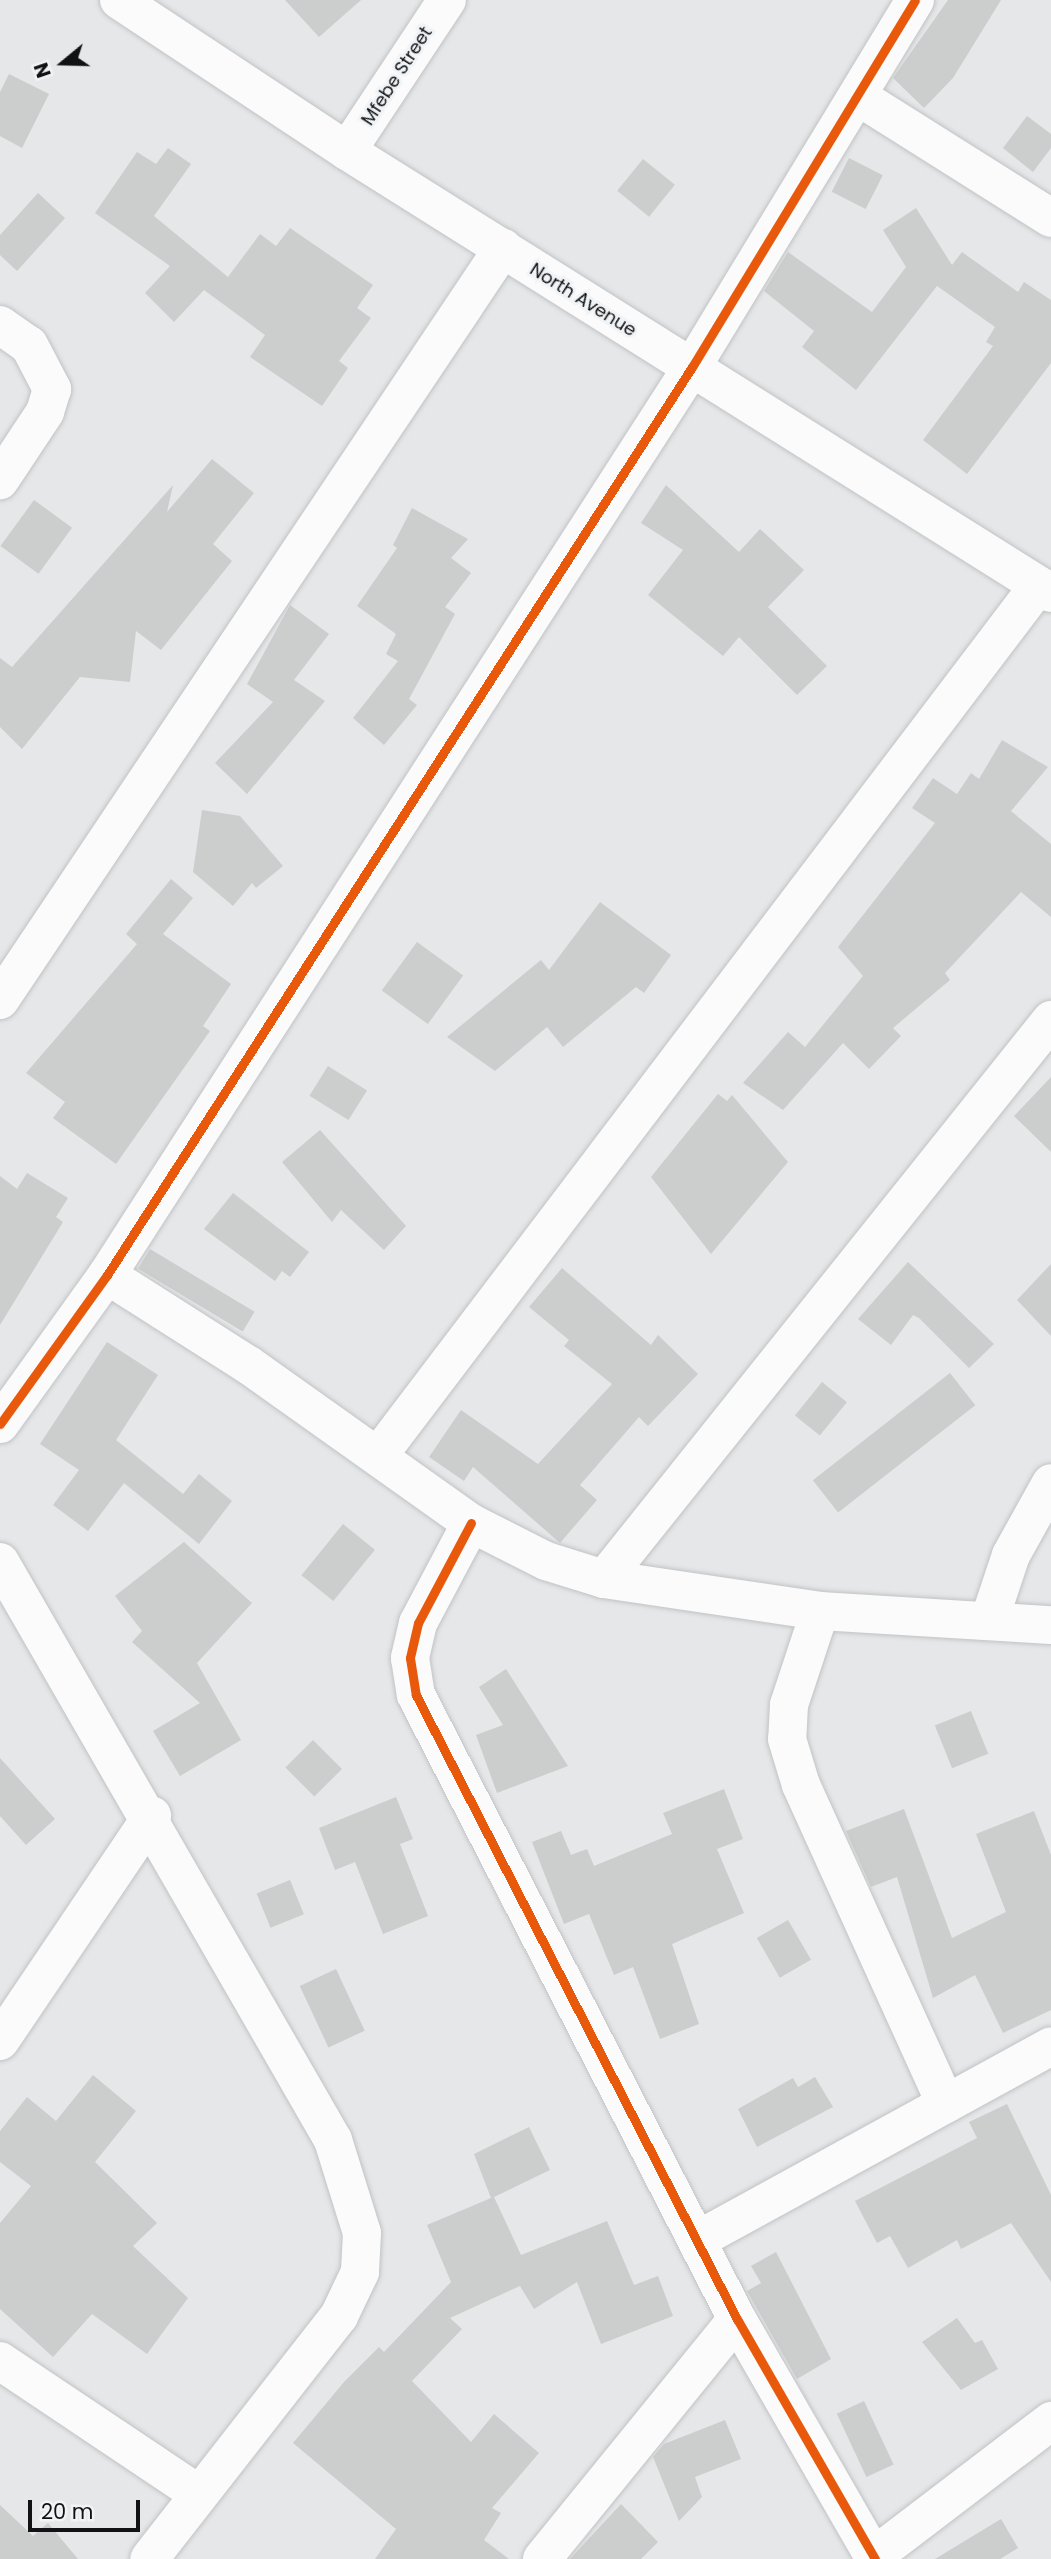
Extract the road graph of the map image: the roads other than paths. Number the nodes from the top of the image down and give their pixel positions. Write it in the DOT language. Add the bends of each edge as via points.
graph roads {
  1 [pos="119,0"];
  2 [pos="447,0"];
  3 [pos="915,0"];
  4 [pos="859,97"];
  5 [pos="347,151"];
  6 [pos="1051,218"];
  7 [pos="503,248"];
  8 [pos="0,325"];
  9 [pos="692,367"];
  10 [pos="0,480"];
  11 [pos="1045,589"];
  12 [pos="0,1000"];
  13 [pos="1051,1020"];
  14 [pos="107,1275"];
  15 [pos="0,1424"];
  16 [pos="378,1456"];
  17 [pos="1051,1483"];
  18 [pos="471,1523"];
  19 [pos="0,1562"];
  20 [pos="604,1578"];
  21 [pos="820,1611"];
  22 [pos="990,1618"];
  23 [pos="1051,1625"];
  24 [pos="152,1816"];
  25 [pos="0,2041"];
  26 [pos="1051,2046"];
  27 [pos="946,2104"];
  28 [pos="701,2238"];
  29 [pos="737,2319"];
  30 [pos="0,2361"];
  31 [pos="1051,2421"];
  32 [pos="199,2494"];
  33 [pos="545,2558"];
  34 [pos="875,2558"];
  35 [pos="149,2559"];
  1 -- 5 [label="street, North Avenue"];
  2 -- 5 [label="street, Mfebe Street"];
  3 -- 4 [label="street"];
  4 -- 6 [label="street"];
  4 -- 9 [label="street"];
  5 -- 7 [label="street, North Avenue"];
  7 -- 9 [label="street, North Avenue"];
  7 -- 12 [label="street"];
  8 -- 10 [label="street" via="29,345 52,389 45,412"];
  9 -- 11 [label="street, North Avenue"];
  9 -- 14 [label="street"];
  11 -- 16 [label="street"];
  13 -- 20 [label="street"];
  14 -- 15 [label="street"];
  14 -- 16 [label="street"];
  16 -- 18 [label="street"];
  17 -- 22 [label="street" via="1011,1555"];
  18 -- 20 [label="street" via="546,1561"];
  18 -- 28 [label="street" via="418,1623 410,1658 416,1695 435,1742"];
  19 -- 24 [label="street"];
  20 -- 21 [label="street"];
  21 -- 22 [label="street"];
  21 -- 27 [label="street" via="789,1705 787,1740 801,1785"];
  22 -- 23 [label="street"];
  24 -- 25 [label="street"];
  24 -- 32 [label="street" via="333,2140 362,2233 360,2272 339,2316"];
  26 -- 27 [label="street"];
  27 -- 28 [label="street"];
  28 -- 29 [label="street"];
  29 -- 33 [label="street"];
  29 -- 34 [label="street"];
  30 -- 32 [label="street"];
  31 -- 34 [label="street"];
  32 -- 35 [label="street"];
}
